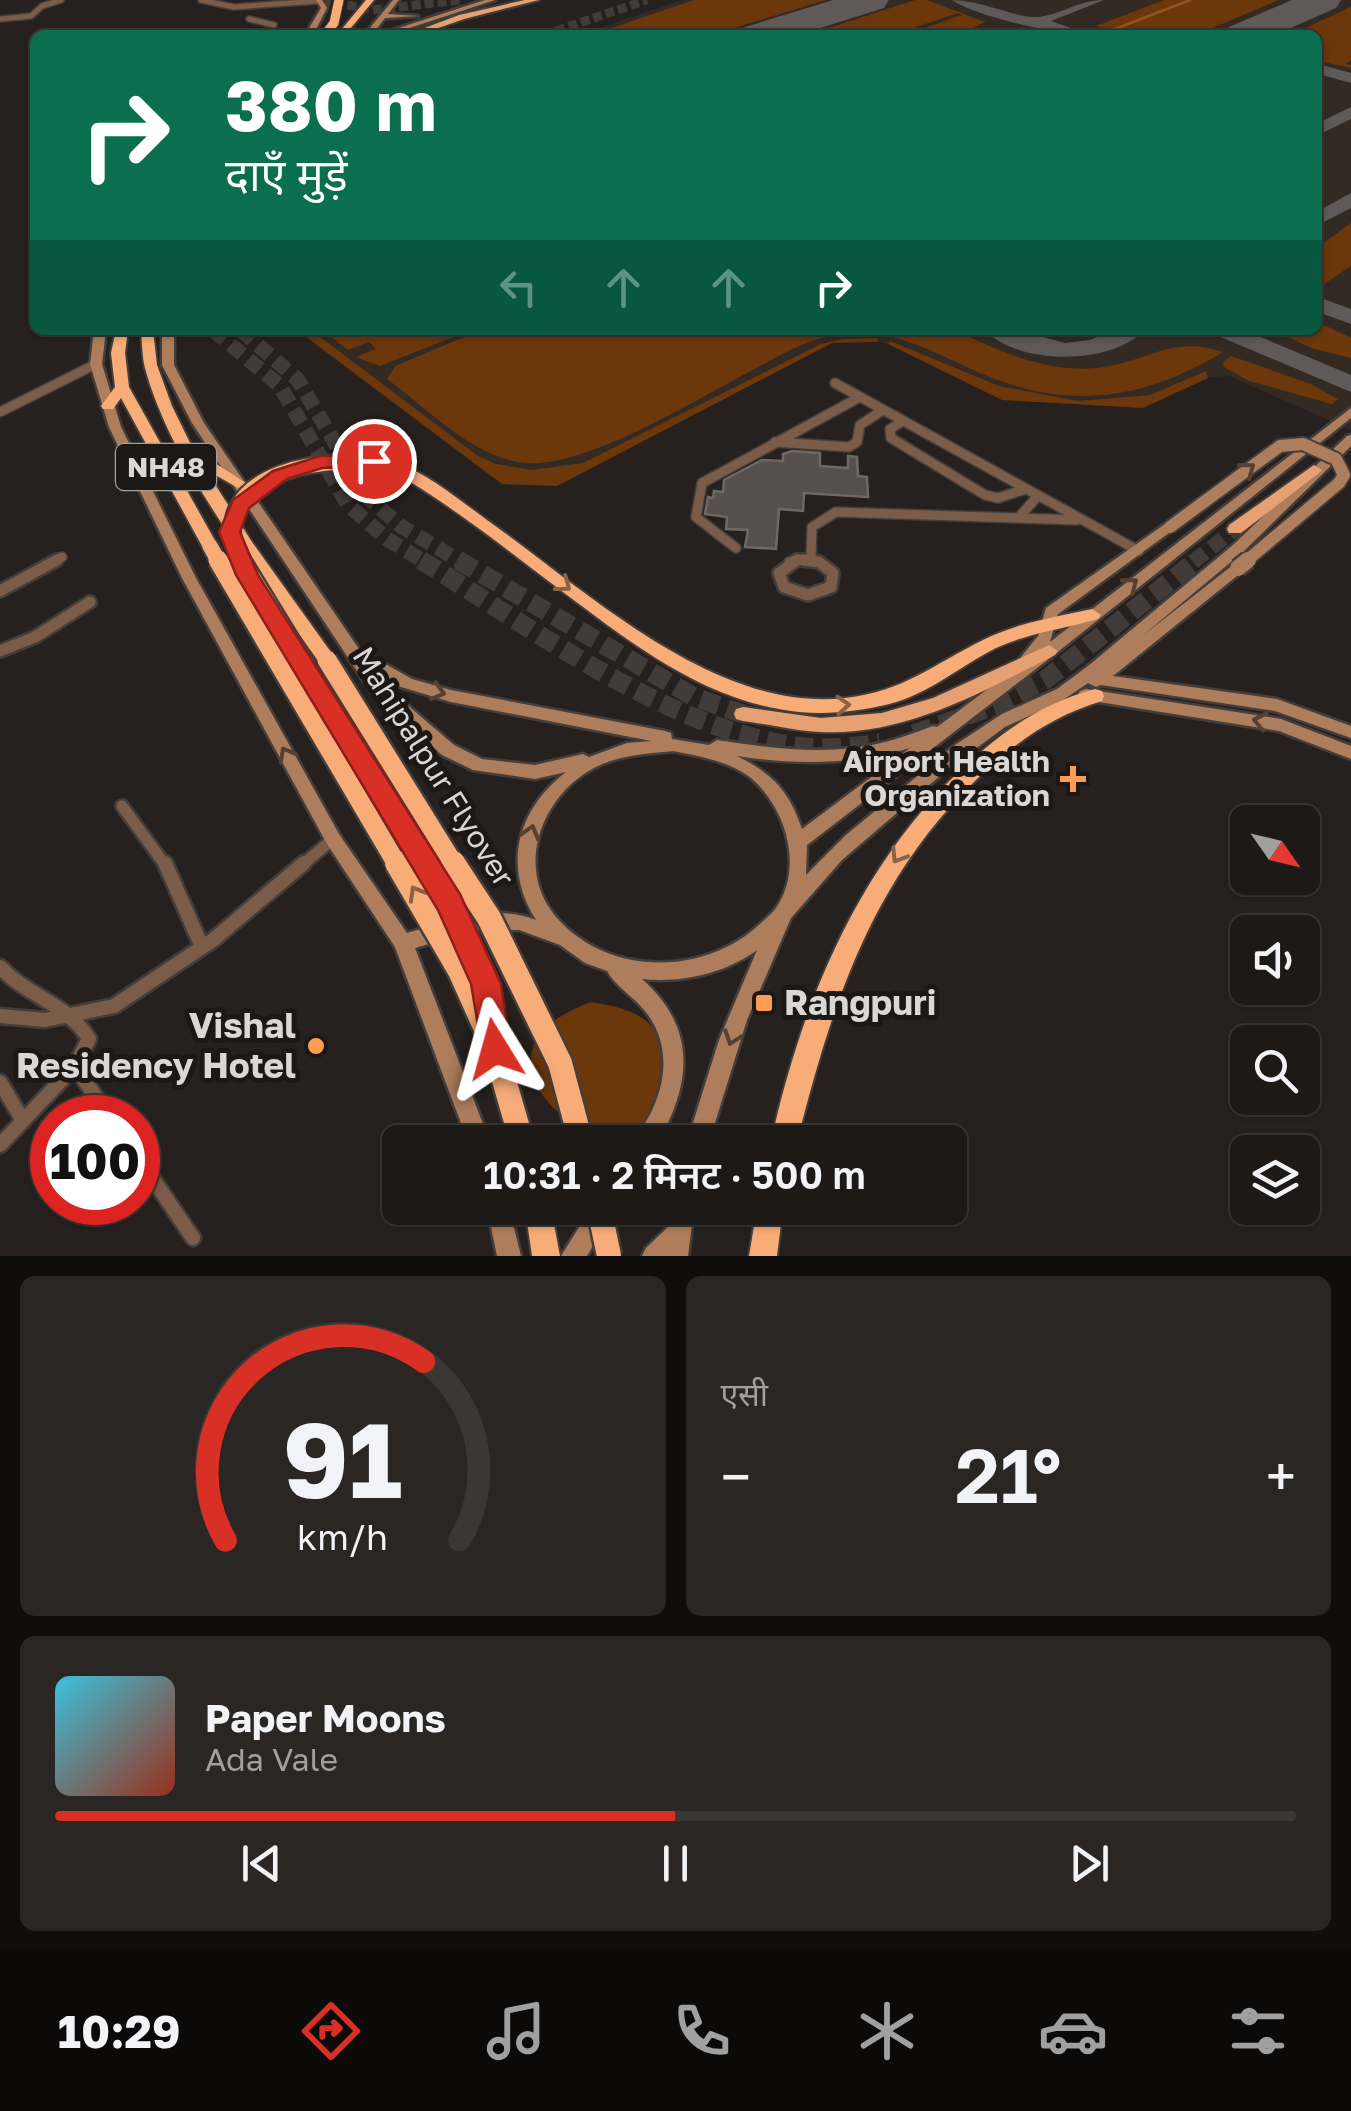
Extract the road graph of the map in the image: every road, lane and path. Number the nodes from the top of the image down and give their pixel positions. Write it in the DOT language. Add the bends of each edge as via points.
graph roads {
  1 [pos="61,0"];
  2 [pos="201,0"];
  3 [pos="212,0"];
  4 [pos="338,0"];
  5 [pos="370,0"];
  6 [pos="384,0"];
  7 [pos="396,0"];
  8 [pos="477,0"];
  9 [pos="492,0"];
  10 [pos="535,0"];
  11 [pos="316,1"];
  12 [pos="384,16"];
  13 [pos="0,18"];
  14 [pos="249,19"];
  15 [pos="274,25"];
  16 [pos="312,30"];
  17 [pos="329,30"];
  18 [pos="345,30"];
  19 [pos="360,30"];
  20 [pos="372,30"];
  21 [pos="397,30"];
  22 [pos="424,30"];
  23 [pos="99,335"];
  24 [pos="121,335"];
  25 [pos="146,335"];
  26 [pos="167,335"];
  27 [pos="96,364"];
  28 [pos="836,383"];
  29 [pos="122,387"];
  30 [pos="860,397"];
  31 [pos="108,406"];
  32 [pos="883,410"];
  33 [pos="0,412"];
  34 [pos="1351,412"];
  35 [pos="903,420"];
  36 [pos="1351,439"];
  37 [pos="771,442"];
  38 [pos="184,450"];
  39 [pos="1314,470"];
  40 [pos="238,483"];
  41 [pos="1026,489"];
  42 [pos="1038,496"];
  43 [pos="1018,518"];
  44 [pos="1084,521"];
  45 [pos="1235,529"];
  46 [pos="736,548"];
  47 [pos="1139,551"];
  48 [pos="62,557"];
  49 [pos="811,559"];
  50 [pos="0,591"];
  51 [pos="90,602"];
  52 [pos="1092,614"];
  53 [pos="1048,625"];
  54 [pos="0,651"];
  55 [pos="350,651"];
  56 [pos="1050,652"];
  57 [pos="1018,666"];
  58 [pos="1084,687"];
  59 [pos="743,714"];
  60 [pos="960,720"];
  61 [pos="1351,732"];
  62 [pos="610,753"];
  63 [pos="1351,753"];
  64 [pos="122,806"];
  65 [pos="333,839"];
  66 [pos="798,842"];
  67 [pos="780,915"];
  68 [pos="566,941"];
  69 [pos="403,944"];
  70 [pos="202,948"];
  71 [pos="606,962"];
  72 [pos="0,967"];
  73 [pos="0,1016"];
  74 [pos="71,1016"];
  75 [pos="495,1049"];
  76 [pos="75,1066"];
  77 [pos="0,1082"];
  78 [pos="95,1095"];
  79 [pos="22,1120"];
  80 [pos="472,1125"];
  81 [pos="517,1125"];
  82 [pos="577,1125"];
  83 [pos="658,1125"];
  84 [pos="704,1125"];
  85 [pos="788,1125"];
  86 [pos="0,1145"];
  87 [pos="160,1189"];
  88 [pos="502,1225"];
  89 [pos="541,1225"];
  90 [pos="592,1225"];
  91 [pos="605,1225"];
  92 [pos="768,1225"];
  93 [pos="193,1238"];
  94 [pos="677,1245"];
  95 [pos="509,1256"];
  96 [pos="546,1256"];
  97 [pos="573,1256"];
  98 [pos="610,1256"];
  99 [pos="654,1256"];
  100 [pos="763,1256"];
  1 -- 13 [label="street" via="31,16"];
  2 -- 11 [label="street" via="230,7"];
  3 -- 11 [label="street"];
  4 -- 17 [label="highway, bridge"];
  5 -- 18 [label="highway"];
  6 -- 19 [label="highway"];
  7 -- 12 [label="main road"];
  8 -- 12 [label="main road" via="418,16"];
  9 -- 21 [label="main road"];
  10 -- 22 [label="highway"];
  11 -- 16 [label="main road" via="324,8"];
  12 -- 20 [label="main road"];
  14 -- 15 [label="street"];
  23 -- 27 [label="main road"];
  24 -- 29 [label="highway, NH48"];
  25 -- 38 [label="highway, NH48" via="154,379"];
  26 -- 40 [label="main road" via="171,375"];
  27 -- 31 [label="main road"];
  27 -- 33 [label="street"];
  28 -- 30 [label="street"];
  29 -- 31 [label="highway"];
  75 -- 29 [label="highway, NH48, one-way, bridge" via="460,971"];
  30 -- 32 [label="street"];
  30 -- 37 [label="street"];
  65 -- 31 [label="main road, one-way" via="189,578"];
  32 -- 35 [label="street"];
  32 -- 37 [label="street" via="860,424 850,447"];
  52 -- 34 [label="main road, one-way"];
  35 -- 41 [label="street"];
  35 -- 41 [label="street" via="890,430 892,438 985,495"];
  36 -- 39 [label="main road"];
  37 -- 46 [label="street" via="699,489 696,517"];
  38 -- 40 [label="highway"];
  38 -- 82 [label="highway, Mahipalpur Flyover / NH48, bridge" via="490,918 560,1063"];
  39 -- 45 [label="highway"];
  39 -- 58 [label="main road" via="1248,540"];
  40 -- 55 [label="main road"];
  41 -- 42 [label="street"];
  42 -- 43 [label="street"];
  42 -- 44 [label="street"];
  43 -- 44 [label="street"];
  43 -- 49 [label="street" via="836,512 812,526"];
  44 -- 47 [label="street"];
  47 -- 53 [label="main road" via="1051,612"];
  47 -- 58 [label="main road, one-way, bridge" via="1280,446 1314,447 1336,458 1344,476"];
  48 -- 50 [label="street"];
  49 -- 49 [label="street" via="832,573 830,587 814,595 784,587 782,567"];
  51 -- 54 [label="street"];
  52 -- 53 [label="highway"];
  52 -- 56 [label="main road"];
  53 -- 57 [label="main road" via="1037,650"];
  75 -- 53 [label="highway, one-way, bridge" via="486,984 450,903 247,575 230,532 240,505 268,481 306,465 348,459 397,468 682,668 727,690 780,703 834,706 887,698 992,643"];
  55 -- 60 [label="main road, one-way" via="407,683 451,696 788,758 872,754"];
  55 -- 62 [label="main road" via="377,688 448,750 478,766 535,772"];
  56 -- 57 [label="highway"];
  56 -- 60 [label="main road"];
  57 -- 59 [label="highway" via="957,698 893,719 820,724"];
  58 -- 61 [label="main road" via="1277,705"];
  63 -- 58 [label="main road, one-way" via="1281,725"];
  58 -- 67 [label="main road" via="998,724 828,860"];
  58 -- 85 [label="highway, one-way" via="1034,717 961,778 915,828 836,966"];
  60 -- 66 [label="main road"];
  62 -- 66 [label="main road" via="670,744 736,761 782,801"];
  68 -- 62 [label="main road, one-way" via="530,890 529,833 559,784"];
  64 -- 70 [label="street" via="168,866"];
  65 -- 69 [label="main road"];
  65 -- 70 [label="street"];
  66 -- 67 [label="main road" via="798,872"];
  67 -- 71 [label="main road" via="748,946 704,967 654,972"];
  67 -- 84 [label="main road, one-way"];
  68 -- 69 [label="main road" via="520,922 476,922"];
  68 -- 71 [label="main road"];
  69 -- 80 [label="main road"];
  70 -- 74 [label="street" via="114,1006"];
  71 -- 83 [label="main road" via="653,1000 673,1041 673,1088"];
  72 -- 74 [label="street"];
  73 -- 74 [label="street"];
  74 -- 76 [label="street" via="88,1039"];
  75 -- 81 [label="highway, NH48, bridge"];
  76 -- 78 [label="street"];
  76 -- 79 [label="street"];
  77 -- 79 [label="street"];
  79 -- 86 [label="street"];
  87 -- 93 [label="street"];
  88 -- 95 [label="main road"];
  89 -- 96 [label="highway"];
  90 -- 97 [label="main road"];
  91 -- 98 [label="highway, bridge"];
  92 -- 100 [label="highway"];
  94 -- 99 [label="main road"];
}
